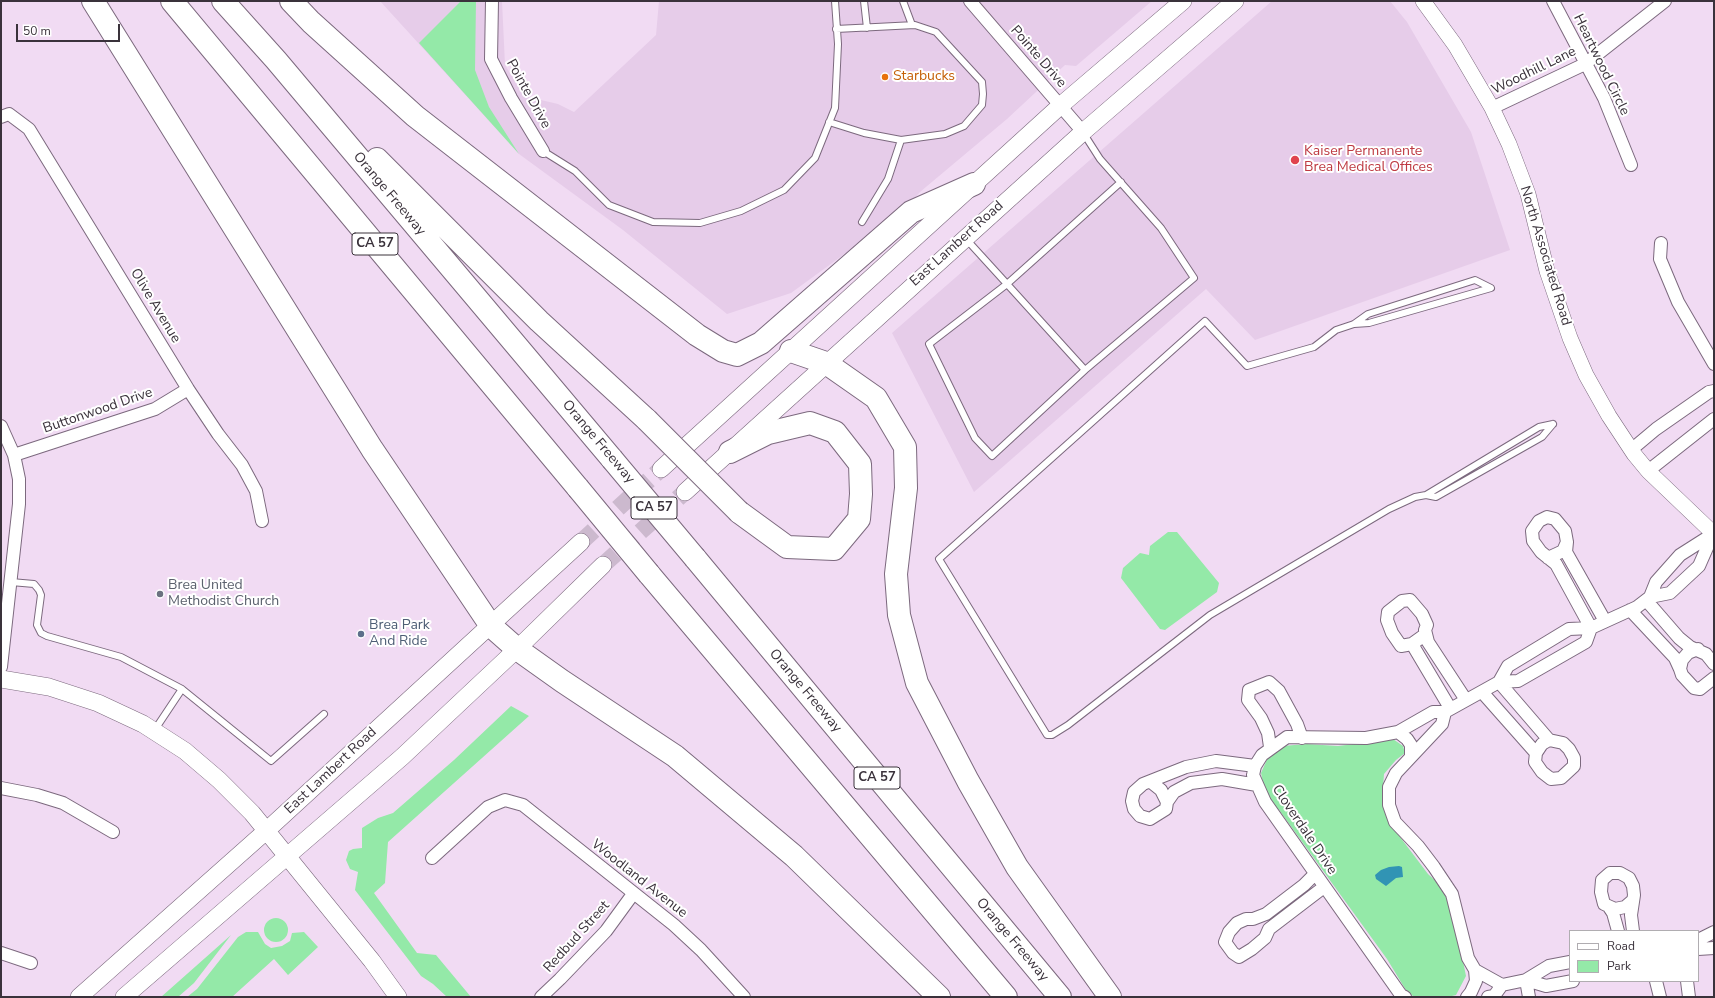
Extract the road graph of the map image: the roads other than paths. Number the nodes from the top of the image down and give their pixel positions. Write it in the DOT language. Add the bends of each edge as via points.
graph roads {
  1 [pos="93,1"];
  2 [pos="172,1"];
  3 [pos="223,1"];
  4 [pos="292,1"];
  5 [pos="492,1"];
  6 [pos="835,1"];
  7 [pos="864,1"];
  8 [pos="903,1"];
  9 [pos="970,1"];
  10 [pos="1183,1"];
  11 [pos="1235,1"];
  12 [pos="1424,1"];
  13 [pos="1553,1"];
  14 [pos="1665,1"];
  15 [pos="912,25"];
  16 [pos="867,28"];
  17 [pos="836,29"];
  18 [pos="276,60"];
  19 [pos="1585,64"];
  20 [pos="1060,106"];
  21 [pos="1492,108"];
  22 [pos="5,115"];
  23 [pos="829,122"];
  24 [pos="1083,132"];
  25 [pos="901,140"];
  26 [pos="543,151"];
  27 [pos="1630,165"];
  28 [pos="1121,182"];
  29 [pos="974,184"];
  30 [pos="862,222"];
  31 [pos="964,238"];
  32 [pos="1661,243"];
  33 [pos="1007,284"];
  34 [pos="1354,324"];
  35 [pos="791,351"];
  36 [pos="826,363"];
  37 [pos="1714,364"];
  38 [pos="1085,370"];
  39 [pos="188,389"];
  40 [pos="1714,391"];
  41 [pos="1714,419"];
  42 [pos="1,426"];
  43 [pos="1631,450"];
  44 [pos="730,452"];
  45 [pos="14,455"];
  46 [pos="661,469"];
  47 [pos="1648,471"];
  48 [pos="685,492"];
  49 [pos="1426,495"];
  50 [pos="262,521"];
  51 [pos="1714,534"];
  52 [pos="581,542"];
  53 [pos="1567,542"];
  54 [pos="1548,558"];
  55 [pos="603,565"];
  56 [pos="8,575"];
  57 [pos="1648,599"];
  58 [pos="1630,610"];
  59 [pos="1605,621"];
  60 [pos="491,626"];
  61 [pos="1591,628"];
  62 [pos="1426,634"];
  63 [pos="1412,644"];
  64 [pos="518,649"];
  65 [pos="1698,650"];
  66 [pos="1714,664"];
  67 [pos="1,667"];
  68 [pos="1680,669"];
  69 [pos="1714,678"];
  70 [pos="1,679"];
  71 [pos="1499,682"];
  72 [pos="182,689"];
  73 [pos="1482,692"];
  74 [pos="1466,700"];
  75 [pos="1447,710"];
  76 [pos="324,714"];
  77 [pos="154,731"];
  78 [pos="1398,732"];
  79 [pos="1302,738"];
  80 [pos="1549,740"];
  81 [pos="1270,747"];
  82 [pos="1536,753"];
  83 [pos="1411,755"];
  84 [pos="1255,766"];
  85 [pos="1151,782"];
  86 [pos="1257,785"];
  87 [pos="1,788"];
  88 [pos="1167,802"];
  89 [pos="266,831"];
  90 [pos="113,832"];
  91 [pos="287,856"];
  92 [pos="432,858"];
  93 [pos="1315,874"];
  94 [pos="1324,887"];
  95 [pos="633,894"];
  96 [pos="1632,901"];
  97 [pos="1609,907"];
  98 [pos="1253,919"];
  99 [pos="1618,930"];
  100 [pos="1633,930"];
  101 [pos="1714,932"];
  102 [pos="1265,938"];
  103 [pos="1699,940"];
  104 [pos="1714,948"];
  105 [pos="1699,949"];
  106 [pos="1,953"];
  107 [pos="1569,962"];
  108 [pos="31,963"];
  109 [pos="1475,970"];
  110 [pos="1526,980"];
  111 [pos="1569,982"];
  112 [pos="1656,982"];
  113 [pos="1687,982"];
  114 [pos="1502,991"];
  115 [pos="1402,996"];
  116 [pos="79,997"];
  117 [pos="124,997"];
  118 [pos="398,997"];
  119 [pos="540,997"];
  120 [pos="744,997"];
  121 [pos="939,997"];
  122 [pos="1006,997"];
  123 [pos="1060,997"];
  124 [pos="1110,997"];
  125 [pos="1467,997"];
  126 [pos="1488,997"];
  127 [pos="1529,997"];
  128 [pos="1660,997"];
  129 [pos="1690,997"];
  1 -- 60 [label="highway" via="372,449"];
  2 -- 122 [label="highway, CA 57, bridge" via="649,574"];
  3 -- 18 [label="highway, Orange Freeway / CA 57"];
  4 -- 29 [label="highway" via="311,22 415,116 690,330 723,351 737,355 761,343 912,212"];
  5 -- 26 [label="street, Pointe Drive" via="491,59"];
  6 -- 17 [label="lane"];
  7 -- 16 [label="lane"];
  8 -- 15 [label="lane"];
  9 -- 20 [label="street, Pointe Drive"];
  10 -- 20 [label="main road"];
  11 -- 24 [label="main road, East Lambert Road"];
  12 -- 21 [label="street, North Associated Road" via="1455,45"];
  13 -- 19 [label="street, Heartwood Circle"];
  14 -- 19 [label="street, Woodhill Lane"];
  15 -- 16 [label="lane"];
  15 -- 25 [label="lane" via="936,32 982,82 982,105 964,126 945,134"];
  16 -- 17 [label="lane"];
  17 -- 23 [label="lane" via="835,108"];
  18 -- 44 [label="highway, bridge" via="540,321 647,420 739,512 786,547 834,549 859,519 862,494 860,464 835,432 810,423 768,434"];
  18 -- 123 [label="highway, Orange Freeway / CA 57, bridge"];
  19 -- 21 [label="street, Woodhill Lane"];
  19 -- 27 [label="street, Heartwood Circle" via="1604,98"];
  20 -- 24 [label="street, Pointe Drive"];
  20 -- 29 [label="main road"];
  21 -- 43 [label="street, North Associated Road" via="1528,194 1544,259 1570,338 1609,416"];
  22 -- 39 [label="street, Olive Avenue" via="29,129"];
  23 -- 25 [label="lane" via="864,133"];
  23 -- 26 [label="lane" via="815,158 784,190 741,211 700,222 653,222 609,206 575,171"];
  24 -- 28 [label="lane" via="1100,159"];
  24 -- 31 [label="main road, East Lambert Road"];
  25 -- 30 [label="lane" via="888,179"];
  28 -- 33 [label="lane"];
  28 -- 38 [label="lane" via="1161,228 1194,278"];
  29 -- 35 [label="main road"];
  31 -- 33 [label="lane"];
  31 -- 36 [label="main road, East Lambert Road"];
  32 -- 37 [label="street" via="1660,259 1678,302"];
  33 -- 38 [label="lane"];
  33 -- 38 [label="lane" via="929,344 975,438 992,456"];
  34 -- 34 [label="lane" via="1369,323 1491,288 1475,280 1368,314"];
  34 -- 49 [label="lane" via="1336,330 1314,347 1247,366 1205,321 940,559 1047,735 1052,735 1210,615 1389,509 1415,497"];
  35 -- 36 [label="highway"];
  35 -- 46 [label="main road"];
  36 -- 44 [label="main road, East Lambert Road"];
  36 -- 124 [label="highway" via="876,398 905,447 906,488 896,574 899,615 917,683 1017,867"];
  39 -- 45 [label="street, Buttonwood Drive" via="155,409"];
  39 -- 50 [label="street, Olive Avenue" via="242,465 256,491"];
  40 -- 43 [label="street" via="1656,429"];
  41 -- 47 [label="street"];
  42 -- 45 [label="street"];
  43 -- 47 [label="street, North Associated Road"];
  44 -- 48 [label="main road, East Lambert Road"];
  45 -- 56 [label="street" via="19,479 19,504"];
  47 -- 51 [label="street, North Associated Road"];
  49 -- 49 [label="lane" via="1436,497 1542,438 1553,424 1540,427"];
  51 -- 57 [label="street" via="1680,555 1656,582"];
  51 -- 57 [label="street" via="1700,566 1670,593"];
  52 -- 60 [label="main road, East Lambert Road"];
  53 -- 54 [label="street" via="1562,551"];
  53 -- 54 [label="street" via="1565,531 1555,519 1547,517 1539,521 1532,530 1533,541"];
  53 -- 59 [label="street" via="1566,552"];
  54 -- 61 [label="street" via="1556,564"];
  55 -- 64 [label="main road"];
  56 -- 67 [label="street"];
  56 -- 72 [label="lane" via="34,584 39,590 41,595 37,625 41,633 121,657"];
  57 -- 58 [label="street"];
  57 -- 65 [label="street" via="1679,638"];
  58 -- 59 [label="street"];
  58 -- 68 [label="street" via="1675,658"];
  59 -- 61 [label="street"];
  60 -- 64 [label="highway"];
  60 -- 89 [label="main road, East Lambert Road"];
  61 -- 71 [label="street" via="1569,629 1508,666"];
  61 -- 71 [label="street" via="1586,642 1580,646 1518,681"];
  62 -- 63 [label="street"];
  62 -- 63 [label="street" via="1427,625 1422,614 1410,600 1402,601 1388,612 1387,620 1401,646"];
  62 -- 74 [label="street" via="1434,654"];
  63 -- 75 [label="street"];
  64 -- 91 [label="main road" via="402,756"];
  64 -- 121 [label="highway" via="675,756 809,870"];
  65 -- 66 [label="street" via="1706,654"];
  65 -- 68 [label="street" via="1688,653 1682,660"];
  68 -- 69 [label="street" via="1694,688 1700,689"];
  70 -- 77 [label="main road" via="49,687 98,703"];
  71 -- 73 [label="street"];
  71 -- 80 [label="street"];
  72 -- 76 [label="lane" via="271,760"];
  72 -- 77 [label="lane"];
  73 -- 74 [label="street"];
  73 -- 82 [label="street"];
  74 -- 75 [label="street"];
  75 -- 78 [label="street" via="1433,712"];
  75 -- 83 [label="street" via="1442,724"];
  77 -- 89 [label="main road" via="185,751 219,780"];
  78 -- 79 [label="street" via="1366,738"];
  78 -- 83 [label="street" via="1411,745"];
  79 -- 81 [label="street" via="1287,737"];
  79 -- 81 [label="street" via="1279,691 1269,682 1249,690 1248,700 1262,718"];
  80 -- 82 [label="street" via="1542,744"];
  80 -- 82 [label="street" via="1562,743 1569,749 1574,758 1574,766 1568,773 1561,778 1551,779 1535,762"];
  81 -- 84 [label="street"];
  83 -- 109 [label="street" via="1396,773 1389,787 1389,805 1395,822 1422,851 1452,894 1468,958"];
  84 -- 85 [label="street" via="1216,761 1186,767"];
  84 -- 86 [label="street, Cloverdale Drive" via="1253,775"];
  85 -- 88 [label="street" via="1160,790"];
  85 -- 88 [label="street" via="1143,784 1134,792 1134,809 1140,816 1150,819 1166,809"];
  86 -- 88 [label="street" via="1222,779 1191,783 1174,792"];
  86 -- 93 [label="street, Cloverdale Drive" via="1265,802"];
  87 -- 90 [label="street" via="63,803"];
  89 -- 91 [label="main road"];
  89 -- 116 [label="main road, East Lambert Road"];
  91 -- 117 [label="main road"];
  91 -- 118 [label="main road"];
  92 -- 95 [label="street, Woodland Avenue" via="488,807 505,800 523,805"];
  93 -- 94 [label="street, Cloverdale Drive"];
  93 -- 98 [label="street" via="1266,914"];
  94 -- 102 [label="street" via="1269,929"];
  94 -- 115 [label="street, Cloverdale Drive"];
  95 -- 119 [label="street, Redbud Street" via="606,931"];
  95 -- 120 [label="street, Woodland Avenue" via="674,925 701,950"];
  96 -- 97 [label="street" via="1624,907"];
  96 -- 97 [label="street" via="1633,886 1629,878 1620,873 1610,873 1602,880 1600,892 1604,904"];
  96 -- 100 [label="street"];
  97 -- 99 [label="street"];
  98 -- 102 [label="street" via="1264,929"];
  98 -- 102 [label="street" via="1237,923 1225,942 1239,957"];
  101 -- 103 [label="street"];
  104 -- 105 [label="street"];
  106 -- 108 [label="street"];
  107 -- 110 [label="street" via="1549,966"];
  109 -- 114 [label="street"];
  109 -- 125 [label="street" via="1476,981"];
  110 -- 111 [label="street" via="1546,986"];
  110 -- 114 [label="street"];
  110 -- 127 [label="street"];
  112 -- 128 [label="street"];
  113 -- 129 [label="street"];
  114 -- 126 [label="street"];
}
